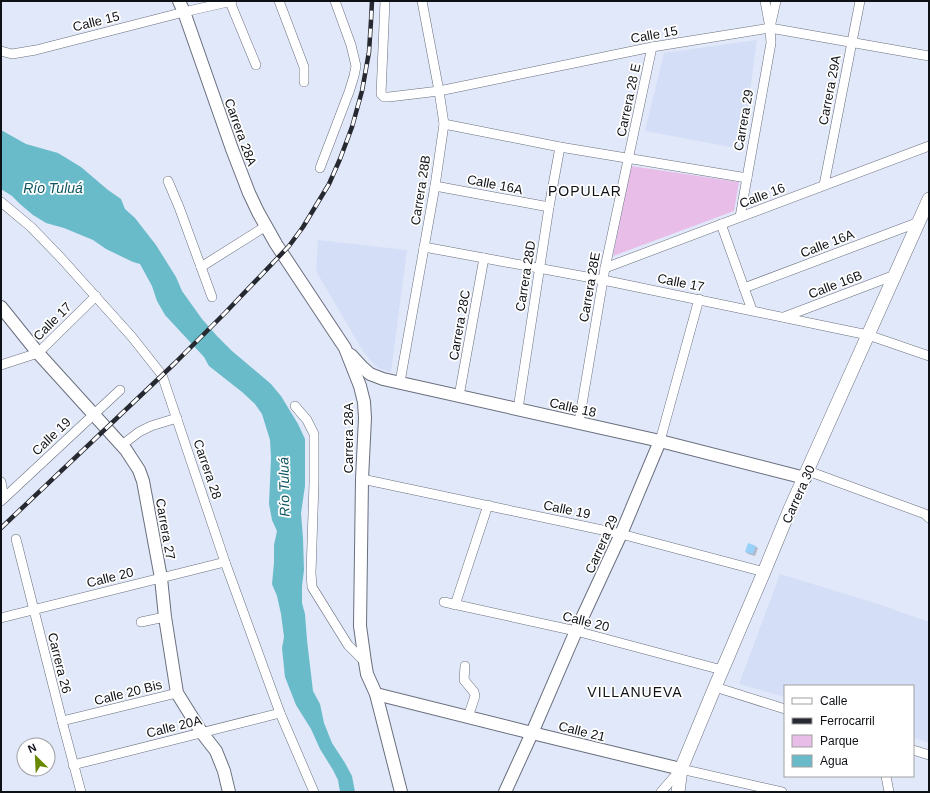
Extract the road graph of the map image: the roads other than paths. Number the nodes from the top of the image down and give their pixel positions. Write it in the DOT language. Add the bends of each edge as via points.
graph roads {
  1 [pos="231,1"];
  2 [pos="279,1"];
  3 [pos="335,1"];
  4 [pos="385,1"];
  5 [pos="422,1"];
  6 [pos="765,1"];
  7 [pos="776,1"];
  8 [pos="860,1"];
  9 [pos="182,7"];
  10 [pos="770,28"];
  11 [pos="852,42"];
  12 [pos="652,47"];
  13 [pos="1,51"];
  14 [pos="929,56"];
  15 [pos="256,65"];
  16 [pos="304,82"];
  17 [pos="439,91"];
  18 [pos="444,124"];
  19 [pos="929,146"];
  20 [pos="560,147"];
  21 [pos="629,158"];
  22 [pos="320,168"];
  23 [pos="747,178"];
  24 [pos="168,181"];
  25 [pos="824,185"];
  26 [pos="435,186"];
  27 [pos="929,199"];
  28 [pos="1,202"];
  29 [pos="549,207"];
  30 [pos="740,217"];
  31 [pos="919,222"];
  32 [pos="721,224"];
  33 [pos="266,226"];
  34 [pos="424,247"];
  35 [pos="484,258"];
  36 [pos="201,267"];
  37 [pos="540,268"];
  38 [pos="605,268"];
  39 [pos="895,275"];
  40 [pos="603,280"];
  41 [pos="744,288"];
  42 [pos="96,296"];
  43 [pos="212,297"];
  44 [pos="699,299"];
  45 [pos="1,307"];
  46 [pos="752,310"];
  47 [pos="784,317"];
  48 [pos="868,335"];
  49 [pos="344,348"];
  50 [pos="38,353"];
  51 [pos="929,356"];
  52 [pos="1,365"];
  53 [pos="383,379"];
  54 [pos="400,382"];
  55 [pos="120,390"];
  56 [pos="362,394"];
  57 [pos="459,396"];
  58 [pos="295,406"];
  59 [pos="518,409"];
  60 [pos="93,414"];
  61 [pos="177,418"];
  62 [pos="578,422"];
  63 [pos="660,441"];
  64 [pos="122,445"];
  65 [pos="806,474"];
  66 [pos="362,479"];
  67 [pos="1,482"];
  68 [pos="3,500"];
  69 [pos="488,505"];
  70 [pos="929,518"];
  71 [pos="621,534"];
  72 [pos="16,539"];
  73 [pos="225,562"];
  74 [pos="764,572"];
  75 [pos="161,578"];
  76 [pos="444,602"];
  77 [pos="455,605"];
  78 [pos="34,610"];
  79 [pos="165,617"];
  80 [pos="1,618"];
  81 [pos="141,622"];
  82 [pos="576,631"];
  83 [pos="364,662"];
  84 [pos="465,666"];
  85 [pos="722,670"];
  86 [pos="715,687"];
  87 [pos="177,694"];
  88 [pos="376,694"];
  89 [pos="784,709"];
  90 [pos="280,712"];
  91 [pos="468,717"];
  92 [pos="62,721"];
  93 [pos="202,733"];
  94 [pos="532,733"];
  95 [pos="914,750"];
  96 [pos="929,755"];
  97 [pos="73,765"];
  98 [pos="681,769"];
  99 [pos="886,777"];
  100 [pos="81,792"];
  101 [pos="229,792"];
  102 [pos="314,792"];
  103 [pos="401,792"];
  104 [pos="505,792"];
  105 [pos="661,792"];
  106 [pos="678,792"];
  107 [pos="782,792"];
  108 [pos="889,792"];
  1 -- 9 [label="street, Calle 15"];
  1 -- 15 [label="street"];
  2 -- 16 [label="street" via="304,67"];
  3 -- 22 [label="street" via="356,66 349,92"];
  4 -- 17 [label="street, Calle 15" via="381,94 389,97"];
  5 -- 17 [label="street, Carrera 28B"];
  6 -- 10 [label="street, Carrera 29"];
  7 -- 10 [label="street, Carrera 29"];
  8 -- 11 [label="street, Carrera 29A"];
  9 -- 13 [label="street, Calle 15" via="36,50 12,54"];
  9 -- 33 [label="street, Carrera 28A" via="249,193"];
  10 -- 11 [label="street, Calle 15"];
  10 -- 12 [label="street, Calle 15"];
  10 -- 23 [label="street, Carrera 29" via="771,43"];
  11 -- 14 [label="street, Calle 15"];
  11 -- 25 [label="street, Carrera 29A"];
  12 -- 17 [label="street, Calle 15"];
  12 -- 21 [label="street, Carrera 28 E"];
  17 -- 18 [label="street, Carrera 28B"];
  18 -- 20 [label="street, Calle 16"];
  18 -- 26 [label="street, Carrera 28B"];
  19 -- 25 [label="street, Calle 16"];
  20 -- 21 [label="street, Calle 16"];
  20 -- 29 [label="street, Carrera 28D"];
  21 -- 23 [label="street, Calle 16"];
  21 -- 38 [label="street, Carrera 28E"];
  23 -- 30 [label="street, Carrera 29"];
  24 -- 36 [label="street"];
  25 -- 30 [label="street, Calle 16"];
  26 -- 29 [label="street, Calle 16A"];
  26 -- 34 [label="street, Carrera 28B"];
  27 -- 31 [label="main road, Carrera 30"];
  28 -- 42 [label="street, Carrera 28" via="31,227"];
  29 -- 37 [label="street, Carrera 28D"];
  30 -- 32 [label="street, Calle 16"];
  31 -- 39 [label="main road, Carrera 30"];
  31 -- 41 [label="street, Calle 16A"];
  32 -- 38 [label="street, Calle 16"];
  32 -- 41 [label="street"];
  33 -- 36 [label="street"];
  33 -- 49 [label="street, Carrera 28A"];
  34 -- 35 [label="street, Calle 17"];
  34 -- 54 [label="street, Carrera 28B"];
  35 -- 37 [label="street, Calle 17"];
  35 -- 57 [label="street, Carrera 28C"];
  36 -- 43 [label="street"];
  37 -- 40 [label="street, Calle 17"];
  37 -- 59 [label="street, Carrera 28D"];
  38 -- 40 [label="street, Carrera 28E"];
  39 -- 47 [label="street, Calle 16B"];
  39 -- 48 [label="main road, Carrera 30"];
  40 -- 44 [label="street, Calle 17"];
  40 -- 62 [label="street, Carrera 28E"];
  41 -- 46 [label="street"];
  42 -- 50 [label="street, Calle 17"];
  42 -- 61 [label="street, Carrera 28" via="162,376"];
  44 -- 46 [label="street, Calle 17"];
  44 -- 63 [label="street, Carrera 29"];
  45 -- 50 [label="street, Carrera 27"];
  46 -- 47 [label="street, Calle 17"];
  47 -- 48 [label="street, Calle 17"];
  48 -- 51 [label="street, Calle 17"];
  48 -- 65 [label="main road, Carrera 30"];
  49 -- 53 [label="street, Calle 18" via="370,374"];
  49 -- 56 [label="street, Carrera 28A"];
  50 -- 52 [label="street, Calle 17"];
  50 -- 60 [label="street, Carrera 27"];
  53 -- 54 [label="street, Calle 18"];
  53 -- 56 [label="street" via="368,382"];
  54 -- 57 [label="street, Calle 18"];
  55 -- 60 [label="street, Calle 19"];
  56 -- 66 [label="street, Carrera 28A" via="365,418"];
  57 -- 59 [label="street, Calle 18"];
  58 -- 83 [label="street" via="307,420 314,434 312,587 348,645"];
  59 -- 62 [label="street, Calle 18"];
  60 -- 64 [label="street, Carrera 27"];
  60 -- 68 [label="street, Calle 19"];
  61 -- 64 [label="street" via="151,426"];
  61 -- 73 [label="street, Carrera 28"];
  62 -- 63 [label="street, Calle 18"];
  63 -- 65 [label="street, Calle 18"];
  63 -- 71 [label="street, Carrera 29"];
  64 -- 75 [label="street, Carrera 27" via="139,470 143,481"];
  65 -- 70 [label="street, Calle 18" via="925,514"];
  65 -- 74 [label="main road, Carrera 30"];
  66 -- 69 [label="street, Calle 19"];
  66 -- 83 [label="street, Carrera 28A" via="360,626"];
  67 -- 68 [label="street"];
  69 -- 71 [label="street, Calle 19"];
  69 -- 77 [label="street"];
  71 -- 74 [label="street, Calle 19"];
  71 -- 82 [label="street, Carrera 29"];
  72 -- 78 [label="street, Carrera 26"];
  73 -- 75 [label="street, Calle 20"];
  73 -- 90 [label="street, Carrera 28"];
  74 -- 85 [label="main road, Carrera 30"];
  75 -- 78 [label="street, Calle 20"];
  75 -- 79 [label="street, Carrera 27"];
  76 -- 77 [label="street, Calle 20"];
  77 -- 82 [label="street, Calle 20"];
  78 -- 80 [label="street, Calle 20"];
  78 -- 92 [label="street, Carrera 26"];
  79 -- 81 [label="street"];
  79 -- 87 [label="street, Carrera 27"];
  82 -- 85 [label="street, Calle 20"];
  82 -- 94 [label="street, Carrera 29"];
  83 -- 88 [label="street, Carrera 28A"];
  84 -- 91 [label="street" via="464,680 474,692"];
  85 -- 86 [label="main road, Carrera 30"];
  86 -- 89 [label="street"];
  86 -- 98 [label="main road, Carrera 30"];
  87 -- 92 [label="street, Calle 20 Bis"];
  87 -- 93 [label="street, Carrera 27"];
  88 -- 91 [label="street, Calle 21"];
  88 -- 103 [label="street, Carrera 28A"];
  90 -- 93 [label="street, Calle 20A"];
  90 -- 102 [label="street, Carrera 28"];
  91 -- 94 [label="street, Calle 21"];
  92 -- 97 [label="street, Carrera 26"];
  93 -- 97 [label="street, Calle 20A"];
  93 -- 101 [label="street, Carrera 27" via="216,751"];
  94 -- 98 [label="street, Calle 21"];
  94 -- 104 [label="street, Carrera 29"];
  95 -- 96 [label="street"];
  97 -- 100 [label="street, Carrera 26"];
  98 -- 105 [label="street"];
  98 -- 106 [label="main road, Carrera 30"];
  98 -- 107 [label="street, Calle 21"];
  99 -- 108 [label="street"];
}
